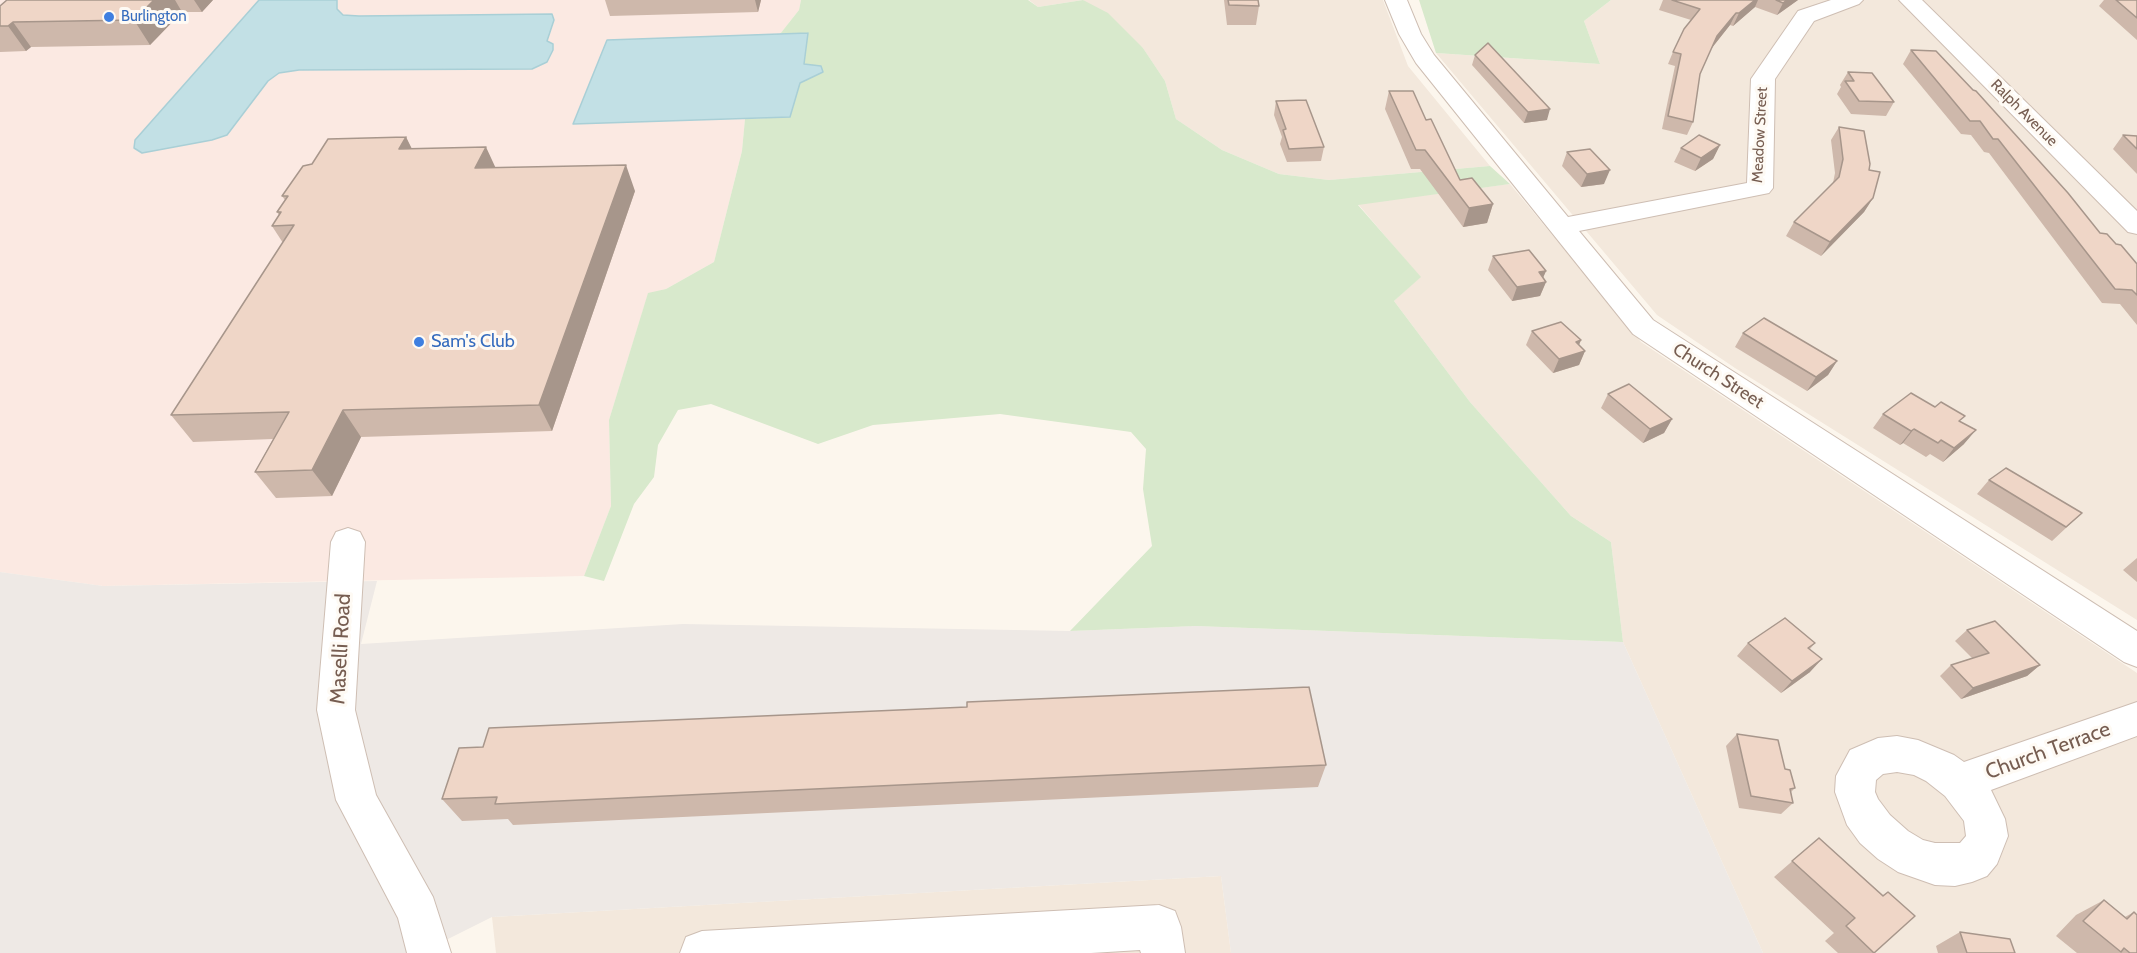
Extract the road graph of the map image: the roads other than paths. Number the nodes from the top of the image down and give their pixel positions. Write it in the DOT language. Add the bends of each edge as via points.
graph roads {
  1 [pos="1396,0"];
  2 [pos="1852,0"];
  3 [pos="1911,0"];
  4 [pos="1562,226"];
  5 [pos="2137,226"];
  6 [pos="348,542"];
  7 [pos="2137,651"];
  8 [pos="2137,719"];
  9 [pos="1959,783"];
  10 [pos="429,953"];
  11 [pos="702,953"];
  12 [pos="1163,953"];
  1 -- 4 [label="street, Church Street" via="1424,58"];
  2 -- 4 [label="street, Meadow Street" via="1806,16 1763,80 1760,188"];
  3 -- 5 [label="street, Ralph Avenue"];
  4 -- 7 [label="street, Church Street" via="1643,327"];
  6 -- 10 [label="street, Maselli Road" via="336,710 357,801 418,912"];
  8 -- 9 [label="street, Church Terrace"];
  11 -- 12 [label="street" via="1159,927"];
}
